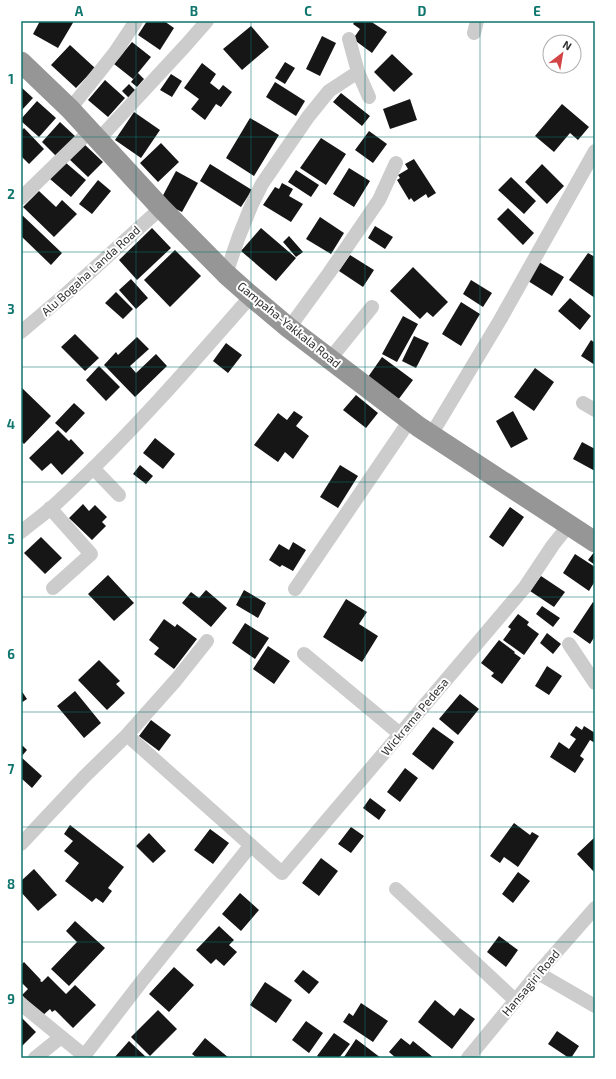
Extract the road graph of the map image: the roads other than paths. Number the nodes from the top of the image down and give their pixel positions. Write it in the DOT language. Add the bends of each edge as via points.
graph roads {
  1 [pos="136,21"];
  2 [pos="207,21"];
  3 [pos="349,39"];
  4 [pos="21,62"];
  5 [pos="358,72"];
  6 [pos="369,97"];
  7 [pos="70,109"];
  8 [pos="94,136"];
  9 [pos="595,151"];
  10 [pos="396,163"];
  11 [pos="21,198"];
  12 [pos="161,208"];
  13 [pos="226,274"];
  14 [pos="251,296"];
  15 [pos="372,307"];
  16 [pos="290,328"];
  17 [pos="21,332"];
  18 [pos="330,359"];
  19 [pos="410,420"];
  20 [pos="431,435"];
  21 [pos="92,468"];
  22 [pos="119,495"];
  23 [pos="50,508"];
  24 [pos="569,525"];
  25 [pos="21,532"];
  26 [pos="595,542"];
  27 [pos="53,588"];
  28 [pos="295,590"];
  29 [pos="207,641"];
  30 [pos="569,644"];
  31 [pos="304,654"];
  32 [pos="595,683"];
  33 [pos="400,734"];
  34 [pos="127,735"];
  35 [pos="21,844"];
  36 [pos="252,844"];
  37 [pos="396,889"];
  38 [pos="595,908"];
  39 [pos="538,973"];
  40 [pos="515,1000"];
  41 [pos="21,1004"];
  42 [pos="595,1006"];
  43 [pos="61,1037"];
  44 [pos="85,1057"];
  45 [pos="35,1058"];
  46 [pos="468,1058"];
  1 -- 7 [label="street" via="116,52"];
  2 -- 8 [label="street"];
  3 -- 5 [label="street"];
  4 -- 7 [label="highway, Gampaha-Yakkala Road"];
  5 -- 6 [label="street"];
  5 -- 13 [label="street" via="329,91 262,184 244,223"];
  7 -- 8 [label="highway, Gampaha-Yakkala Road"];
  8 -- 11 [label="street"];
  8 -- 12 [label="highway, Gampaha-Yakkala Road"];
  9 -- 20 [label="street" via="500,320"];
  10 -- 16 [label="street" via="379,200"];
  12 -- 13 [label="highway, Gampaha-Yakkala Road"];
  12 -- 17 [label="street, Alu Bogaha Landa Road"];
  13 -- 14 [label="highway, Gampaha-Yakkala Road"];
  14 -- 16 [label="highway, Gampaha-Yakkala Road"];
  14 -- 21 [label="street" via="113,449"];
  15 -- 18 [label="street"];
  16 -- 18 [label="highway, Gampaha-Yakkala Road"];
  18 -- 19 [label="highway, Gampaha-Yakkala Road"];
  19 -- 20 [label="highway, Gampaha-Yakkala Road"];
  19 -- 28 [label="street"];
  20 -- 24 [label="highway, Gampaha-Yakkala Road"];
  21 -- 22 [label="street"];
  21 -- 23 [label="street"];
  23 -- 25 [label="street"];
  23 -- 27 [label="street" via="91,554"];
  24 -- 26 [label="highway, Gampaha-Yakkala Road"];
  24 -- 33 [label="street, Wickrama Pedesa" via="525,587"];
  29 -- 34 [label="street"];
  30 -- 32 [label="street"];
  31 -- 33 [label="street"];
  33 -- 36 [label="street, Wickrama Pedesa" via="282,873"];
  34 -- 35 [label="street"];
  34 -- 36 [label="street"];
  36 -- 44 [label="street" via="142,981"];
  37 -- 40 [label="street"];
  38 -- 39 [label="street, Hansagiri Road"];
  39 -- 40 [label="street, Hansagiri Road"];
  39 -- 42 [label="street"];
  40 -- 46 [label="street, Hansagiri Road"];
  41 -- 43 [label="street"];
  43 -- 44 [label="street"];
  43 -- 45 [label="street"];
}
